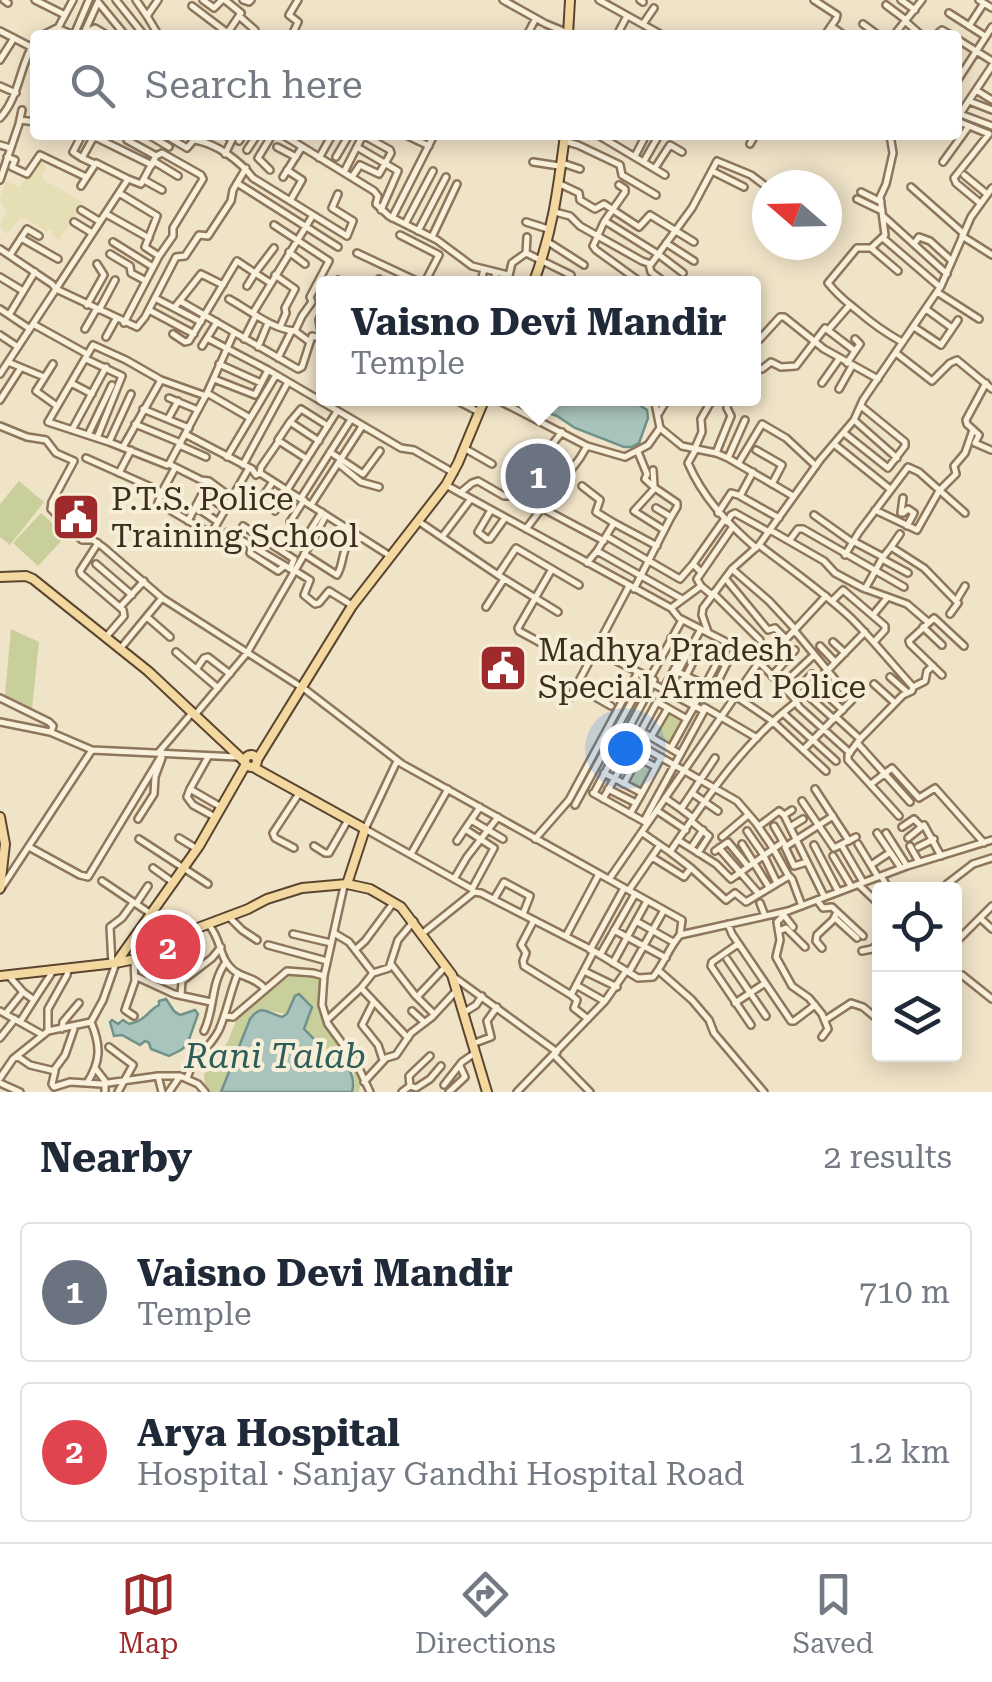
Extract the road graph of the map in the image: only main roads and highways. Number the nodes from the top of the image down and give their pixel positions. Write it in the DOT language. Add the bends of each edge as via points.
graph roads {
  1 [pos="572,0"];
  2 [pos="570,30"];
  3 [pos="564,140"];
  4 [pos="560,164"];
  5 [pos="541,260"];
  6 [pos="535,276"];
  7 [pos="480,406"];
  8 [pos="481,406"];
  9 [pos="452,472"];
  10 [pos="0,576"];
  11 [pos="299,686"];
  12 [pos="250,761"];
  13 [pos="0,817"];
  14 [pos="2,863"];
  15 [pos="346,884"];
  16 [pos="0,890"];
  17 [pos="114,964"];
  18 [pos="4,976"];
  19 [pos="487,1092"];
  1 -- 2 [label="main road"];
  3 -- 4 [label="main road"];
  4 -- 5 [label="main road"];
  4 -- 5 [label="main road"];
  5 -- 6 [label="main road"];
  7 -- 9 [label="main road"];
  8 -- 9 [label="main road"];
  9 -- 11 [label="main road" via="350,604"];
  9 -- 11 [label="main road"];
  10 -- 12 [label="main road" via="34,579"];
  11 -- 12 [label="main road"];
  12 -- 15 [label="main road" via="365,830"];
  12 -- 17 [label="main road" via="184,869"];
  13 -- 14 [label="main road"];
  14 -- 16 [label="main road"];
  15 -- 17 [label="main road" via="267,899"];
  15 -- 19 [label="main road" via="394,901 446,966"];
  17 -- 18 [label="main road"];
}
